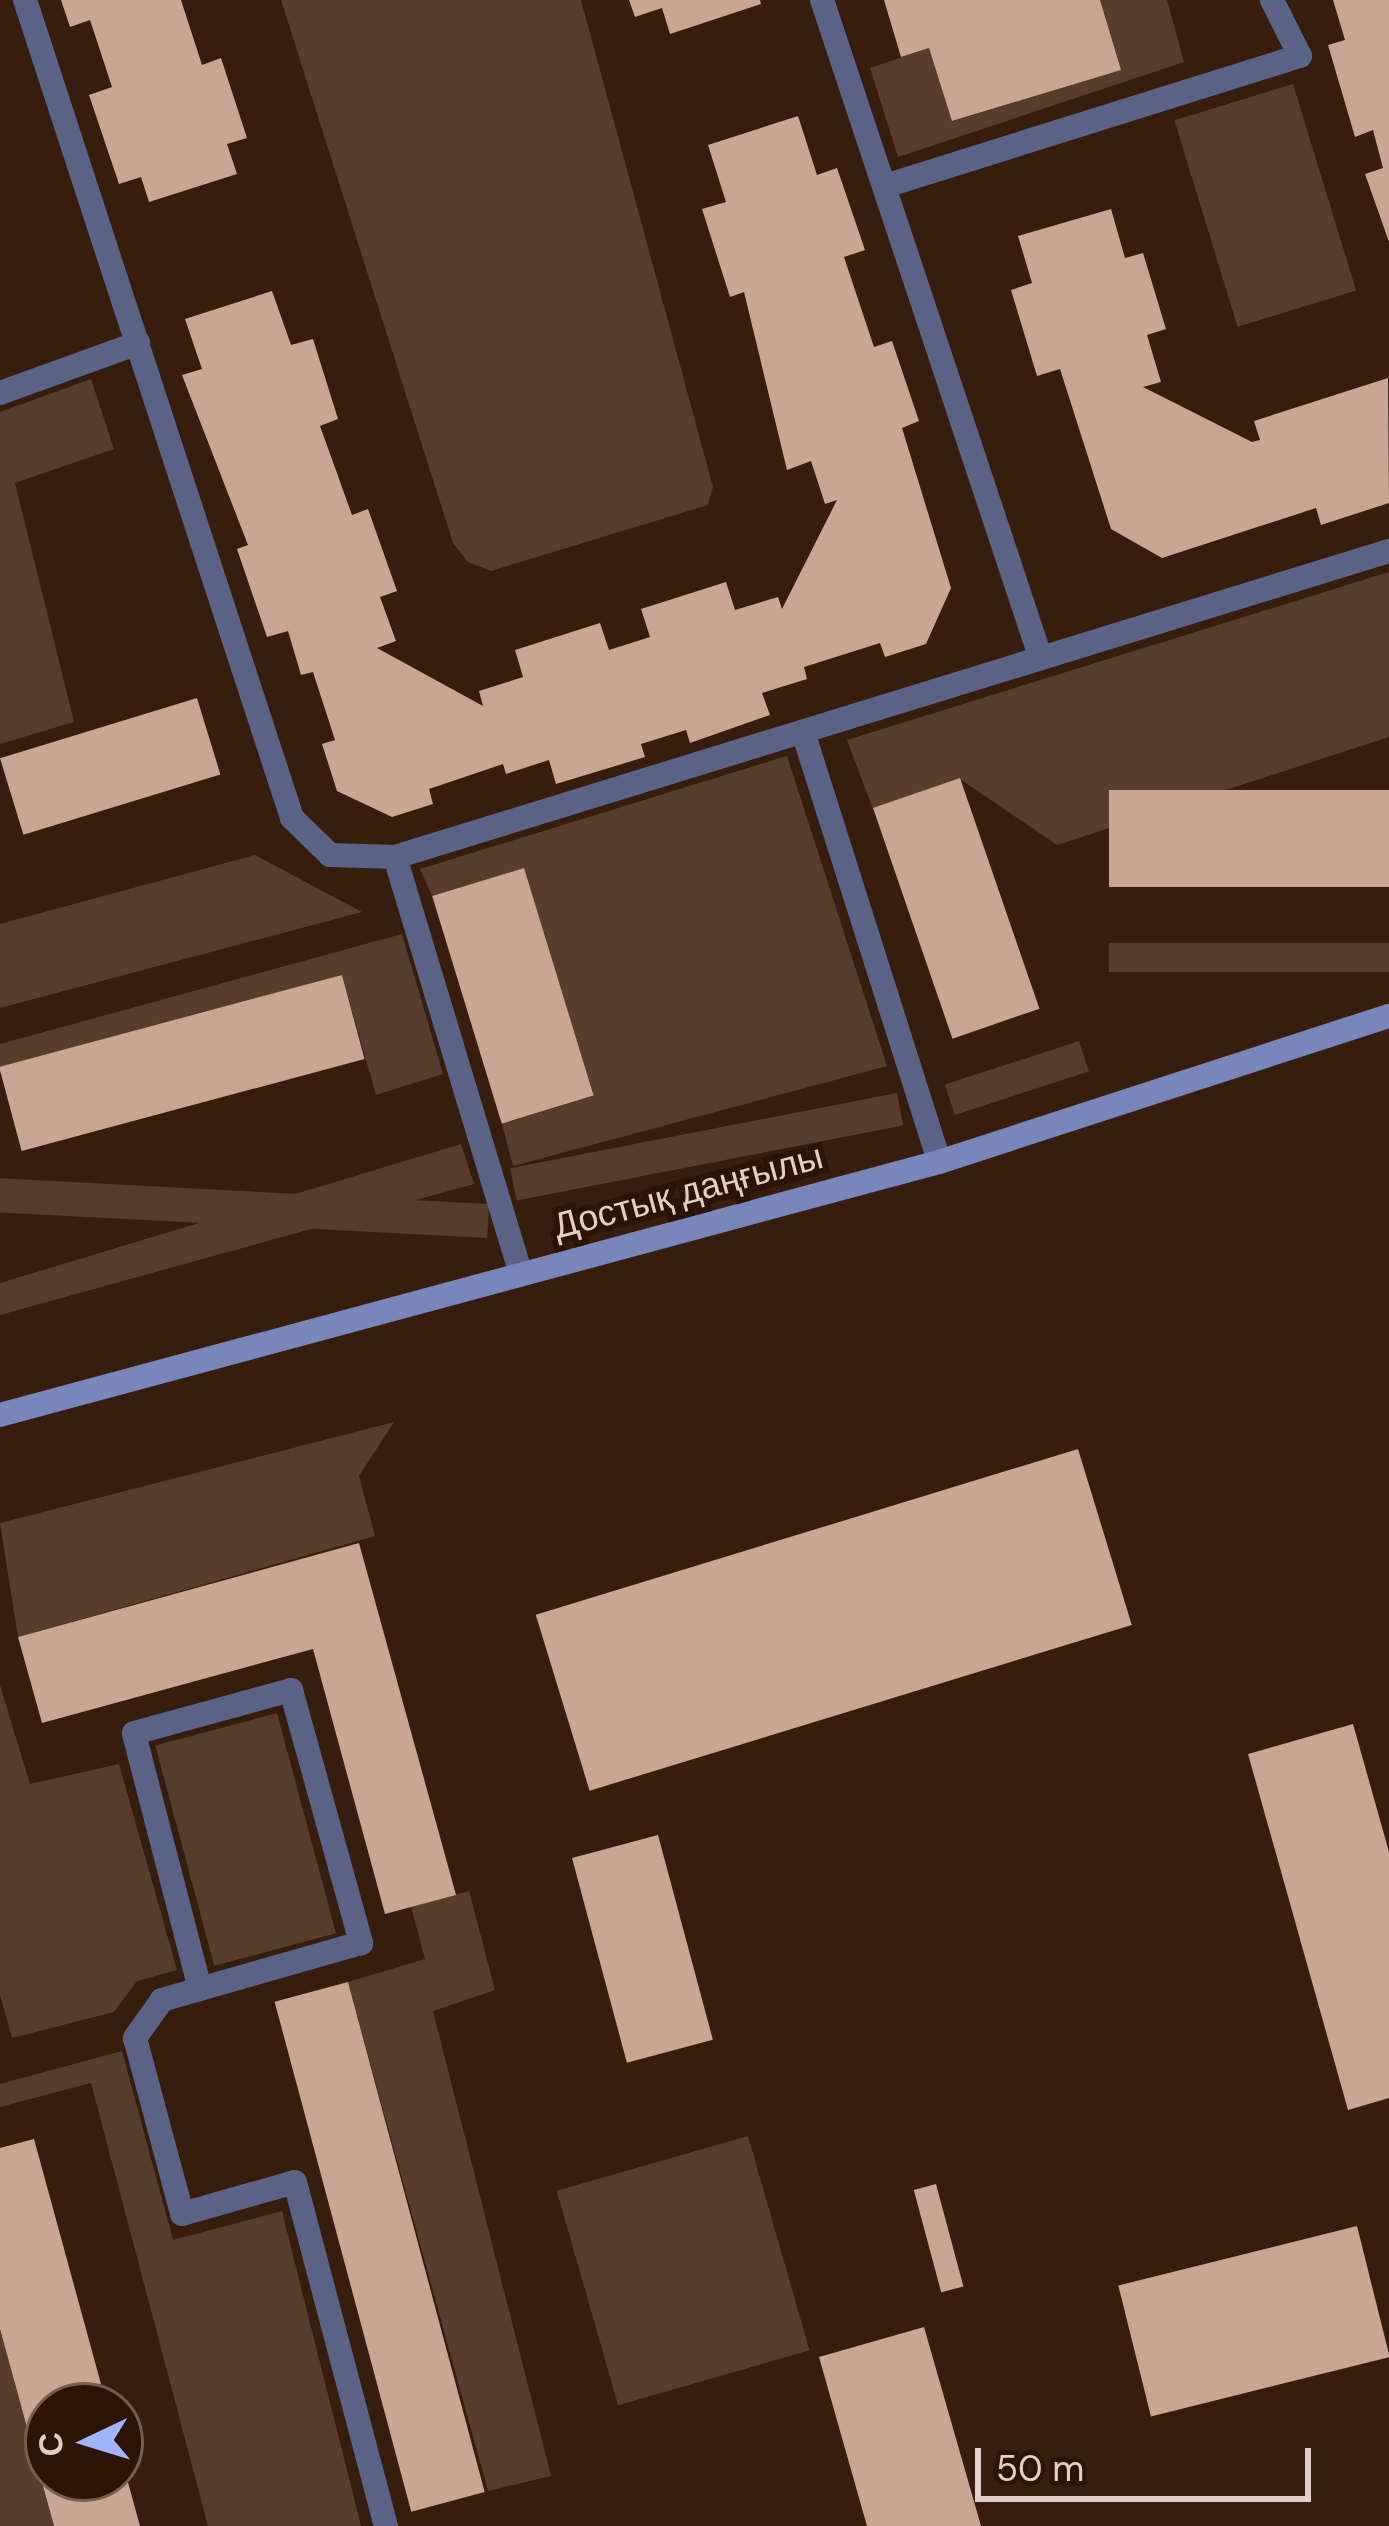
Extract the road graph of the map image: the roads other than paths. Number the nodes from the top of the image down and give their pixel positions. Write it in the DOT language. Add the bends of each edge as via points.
graph roads {
  1 [pos="26,0"];
  2 [pos="822,0"];
  3 [pos="1272,0"];
  4 [pos="885,186"];
  5 [pos="138,343"];
  6 [pos="0,393"];
  7 [pos="1389,551"];
  8 [pos="1040,656"];
  9 [pos="803,732"];
  10 [pos="395,857"];
  11 [pos="1389,1016"];
  12 [pos="939,1162"];
  13 [pos="521,1274"];
  14 [pos="0,1415"];
  15 [pos="200,1989"];
  16 [pos="386,2526"];
  1 -- 5 [label="lane"];
  2 -- 4 [label="lane"];
  3 -- 4 [label="lane" via="1300,56"];
  4 -- 8 [label="lane"];
  5 -- 6 [label="lane"];
  5 -- 10 [label="lane" via="292,818 330,855"];
  7 -- 8 [label="lane"];
  8 -- 9 [label="lane"];
  9 -- 10 [label="lane"];
  9 -- 12 [label="lane"];
  10 -- 13 [label="lane"];
  11 -- 12 [label="main road, Достық даңғылы"];
  12 -- 13 [label="main road, Достық даңғылы"];
  13 -- 14 [label="main road, Достық даңғылы"];
  15 -- 15 [label="lane" via="361,1942 291,1690 134,1733"];
  15 -- 16 [label="lane" via="162,2000 135,2038 182,2214 295,2182"];
}
